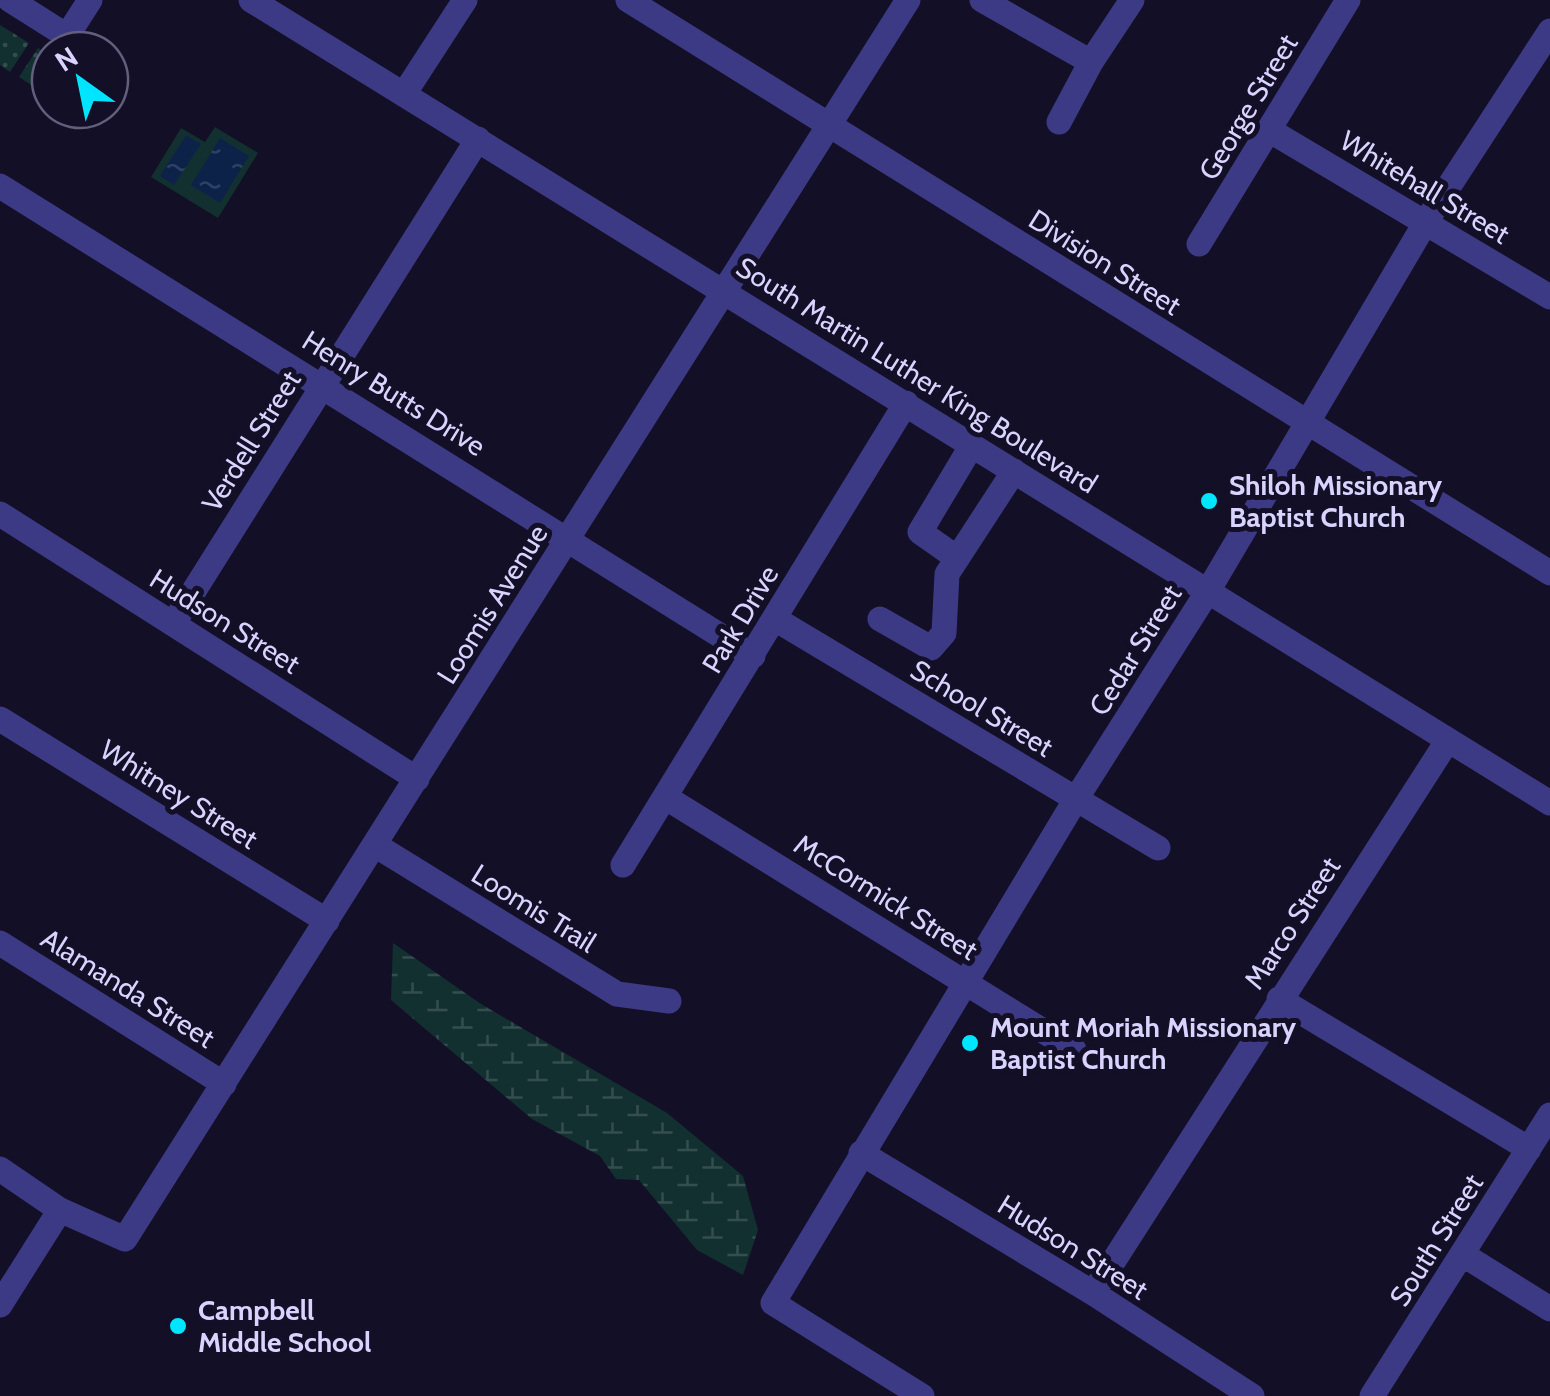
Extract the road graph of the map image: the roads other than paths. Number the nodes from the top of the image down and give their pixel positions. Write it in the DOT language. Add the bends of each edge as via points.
graph roads {
  1 [pos="10,0"];
  2 [pos="90,0"];
  3 [pos="252,0"];
  4 [pos="465,0"];
  5 [pos="628,0"];
  6 [pos="908,0"];
  7 [pos="982,0"];
  8 [pos="1132,0"];
  9 [pos="1348,0"];
  10 [pos="1550,30"];
  11 [pos="1091,62"];
  12 [pos="404,94"];
  13 [pos="1059,122"];
  14 [pos="826,123"];
  15 [pos="1268,130"];
  16 [pos="478,139"];
  17 [pos="1,189"];
  18 [pos="1427,220"];
  19 [pos="1199,244"];
  20 [pos="725,290"];
  21 [pos="1550,297"];
  22 [pos="322,383"];
  23 [pos="906,404"];
  24 [pos="1305,422"];
  25 [pos="972,445"];
  26 [pos="1014,470"];
  27 [pos="0,514"];
  28 [pos="569,539"];
  29 [pos="957,558"];
  30 [pos="1550,574"];
  31 [pos="1208,592"];
  32 [pos="775,618"];
  33 [pos="880,619"];
  34 [pos="173,624"];
  35 [pos="753,656"];
  36 [pos="0,719"];
  37 [pos="1448,740"];
  38 [pos="417,779"];
  39 [pos="665,797"];
  40 [pos="1076,799"];
  41 [pos="1550,803"];
  42 [pos="375,846"];
  43 [pos="1158,848"];
  44 [pos="623,864"];
  45 [pos="327,921"];
  46 [pos="0,943"];
  47 [pos="968,983"];
  48 [pos="1278,999"];
  49 [pos="669,1002"];
  50 [pos="1074,1050"];
  51 [pos="224,1084"];
  52 [pos="1550,1116"];
  53 [pos="1528,1149"];
  54 [pos="861,1154"];
  55 [pos="0,1168"];
  56 [pos="60,1210"];
  57 [pos="1462,1254"];
  58 [pos="1093,1293"];
  59 [pos="0,1305"];
  60 [pos="1550,1309"];
  61 [pos="922,1396"];
  62 [pos="1252,1396"];
  63 [pos="1372,1396"];
  1 -- 2 [label="street" via="67,36"];
  3 -- 12 [label="street, South Martin Luther King Boulevard"];
  4 -- 12 [label="street"];
  5 -- 14 [label="street, Division Street"];
  6 -- 14 [label="street, Loomis Avenue"];
  7 -- 11 [label="street"];
  8 -- 11 [label="street"];
  9 -- 15 [label="street, George Street"];
  10 -- 18 [label="street, Cedar Street"];
  11 -- 13 [label="street"];
  12 -- 16 [label="street, South Martin Luther King Boulevard"];
  14 -- 20 [label="street, Loomis Avenue"];
  14 -- 24 [label="street, Division Street"];
  15 -- 18 [label="street, Whitehall Street"];
  15 -- 19 [label="street, George Street"];
  16 -- 20 [label="street, South Martin Luther King Boulevard"];
  16 -- 22 [label="street, Verdell Street"];
  17 -- 22 [label="street, Henry Butts Drive"];
  18 -- 21 [label="street, Whitehall Street"];
  18 -- 24 [label="street, Cedar Street"];
  20 -- 23 [label="street, South Martin Luther King Boulevard"];
  20 -- 28 [label="street, Loomis Avenue"];
  22 -- 28 [label="street, Henry Butts Drive"];
  22 -- 34 [label="street, Verdell Street"];
  23 -- 25 [label="street, South Martin Luther King Boulevard"];
  23 -- 32 [label="street, Park Drive"];
  24 -- 30 [label="street, Division Street"];
  24 -- 31 [label="street, Cedar Street"];
  25 -- 26 [label="street, South Martin Luther King Boulevard"];
  25 -- 29 [label="street" via="920,532"];
  26 -- 29 [label="street"];
  26 -- 31 [label="street, South Martin Luther King Boulevard"];
  27 -- 34 [label="street, Hudson Street"];
  28 -- 35 [label="street, Henry Butts Drive"];
  28 -- 38 [label="street, Loomis Avenue"];
  29 -- 33 [label="street" via="947,574 944,633 931,648"];
  31 -- 37 [label="street, South Martin Luther King Boulevard"];
  31 -- 40 [label="street, Cedar Street"];
  32 -- 35 [label="street, Park Drive"];
  32 -- 40 [label="street, School Street"];
  34 -- 38 [label="street, Hudson Street"];
  35 -- 39 [label="street, Park Drive"];
  36 -- 45 [label="street, Whitney Street"];
  37 -- 41 [label="street, South Martin Luther King Boulevard"];
  37 -- 48 [label="street, Marco Street"];
  38 -- 42 [label="street, Loomis Avenue"];
  39 -- 44 [label="street, Park Drive"];
  39 -- 47 [label="street, McCormick Street"];
  40 -- 43 [label="street, School Street"];
  40 -- 47 [label="street, Cedar Street"];
  42 -- 45 [label="street, Loomis Avenue"];
  42 -- 49 [label="street, Loomis Trail" via="617,994"];
  45 -- 51 [label="street, Loomis Avenue"];
  46 -- 51 [label="street, Alamanda Street"];
  47 -- 50 [label="street, McCormick Street"];
  47 -- 54 [label="street, Cedar Street"];
  48 -- 53 [label="street"];
  48 -- 58 [label="street, Marco Street"];
  51 -- 56 [label="street, Loomis Avenue" via="125,1239"];
  52 -- 53 [label="street, South Street"];
  53 -- 57 [label="street, South Street"];
  54 -- 58 [label="street, Hudson Street"];
  54 -- 61 [label="street, Cedar Street" via="773,1303"];
  55 -- 56 [label="street"];
  56 -- 59 [label="street"];
  57 -- 60 [label="street"];
  57 -- 63 [label="street, South Street"];
  58 -- 62 [label="street, Hudson Street"];
}
